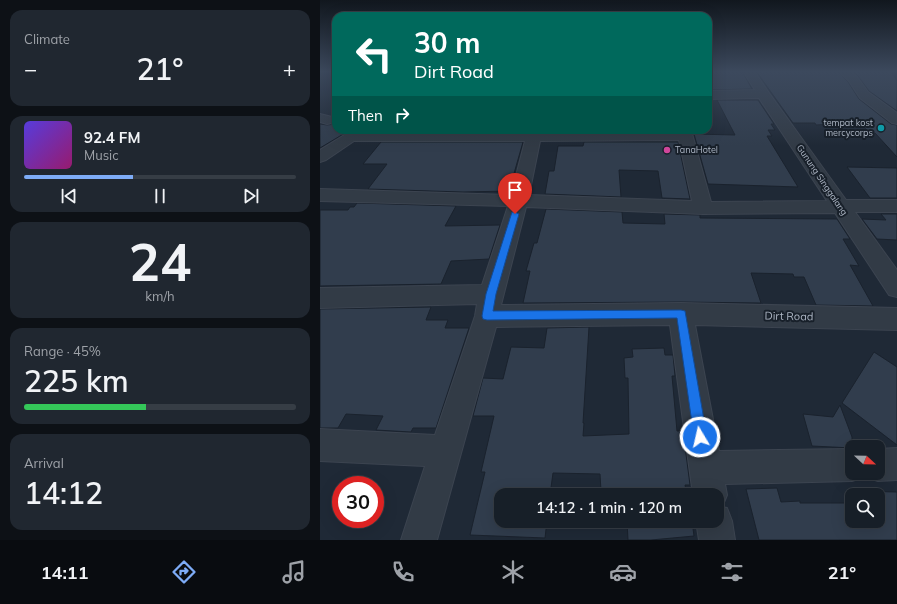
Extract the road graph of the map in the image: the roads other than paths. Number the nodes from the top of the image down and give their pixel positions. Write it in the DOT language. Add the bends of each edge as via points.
graph roads {
  1 [pos="764,96"];
  2 [pos="866,96"];
  3 [pos="897,120"];
  4 [pos="488,134"];
  5 [pos="534,134"];
  6 [pos="684,134"];
  7 [pos="321,155"];
  8 [pos="320,195"];
  9 [pos="519,201"];
  10 [pos="839,206"];
  11 [pos="897,206"];
  12 [pos="703,208"];
  13 [pos="897,288"];
  14 [pos="320,298"];
  15 [pos="489,305"];
  16 [pos="681,314"];
  17 [pos="897,319"];
  18 [pos="320,445"];
  19 [pos="444,451"];
  20 [pos="897,464"];
  21 [pos="885,465"];
  22 [pos="845,466"];
  23 [pos="707,481"];
  24 [pos="715,528"];
  25 [pos="418,540"];
  26 [pos="717,540"];
  1 -- 10 [label="street, Gunung Singgalang"];
  2 -- 3 [label="street"];
  4 -- 7 [label="street" via="351,137"];
  5 -- 9 [label="street"];
  6 -- 12 [label="street"];
  8 -- 9 [label="street"];
  9 -- 12 [label="street"];
  9 -- 15 [label="street"];
  10 -- 11 [label="street"];
  10 -- 12 [label="street"];
  10 -- 13 [label="street, Gunung Singgalang"];
  14 -- 15 [label="street, Dirt Road"];
  15 -- 16 [label="street, Dirt Road"];
  15 -- 19 [label="street" via="470,375"];
  16 -- 17 [label="street, Dirt Road"];
  16 -- 23 [label="street"];
  18 -- 19 [label="street"];
  19 -- 25 [label="street"];
  20 -- 21 [label="street"];
  22 -- 23 [label="street"];
  24 -- 26 [label="street"];
}
